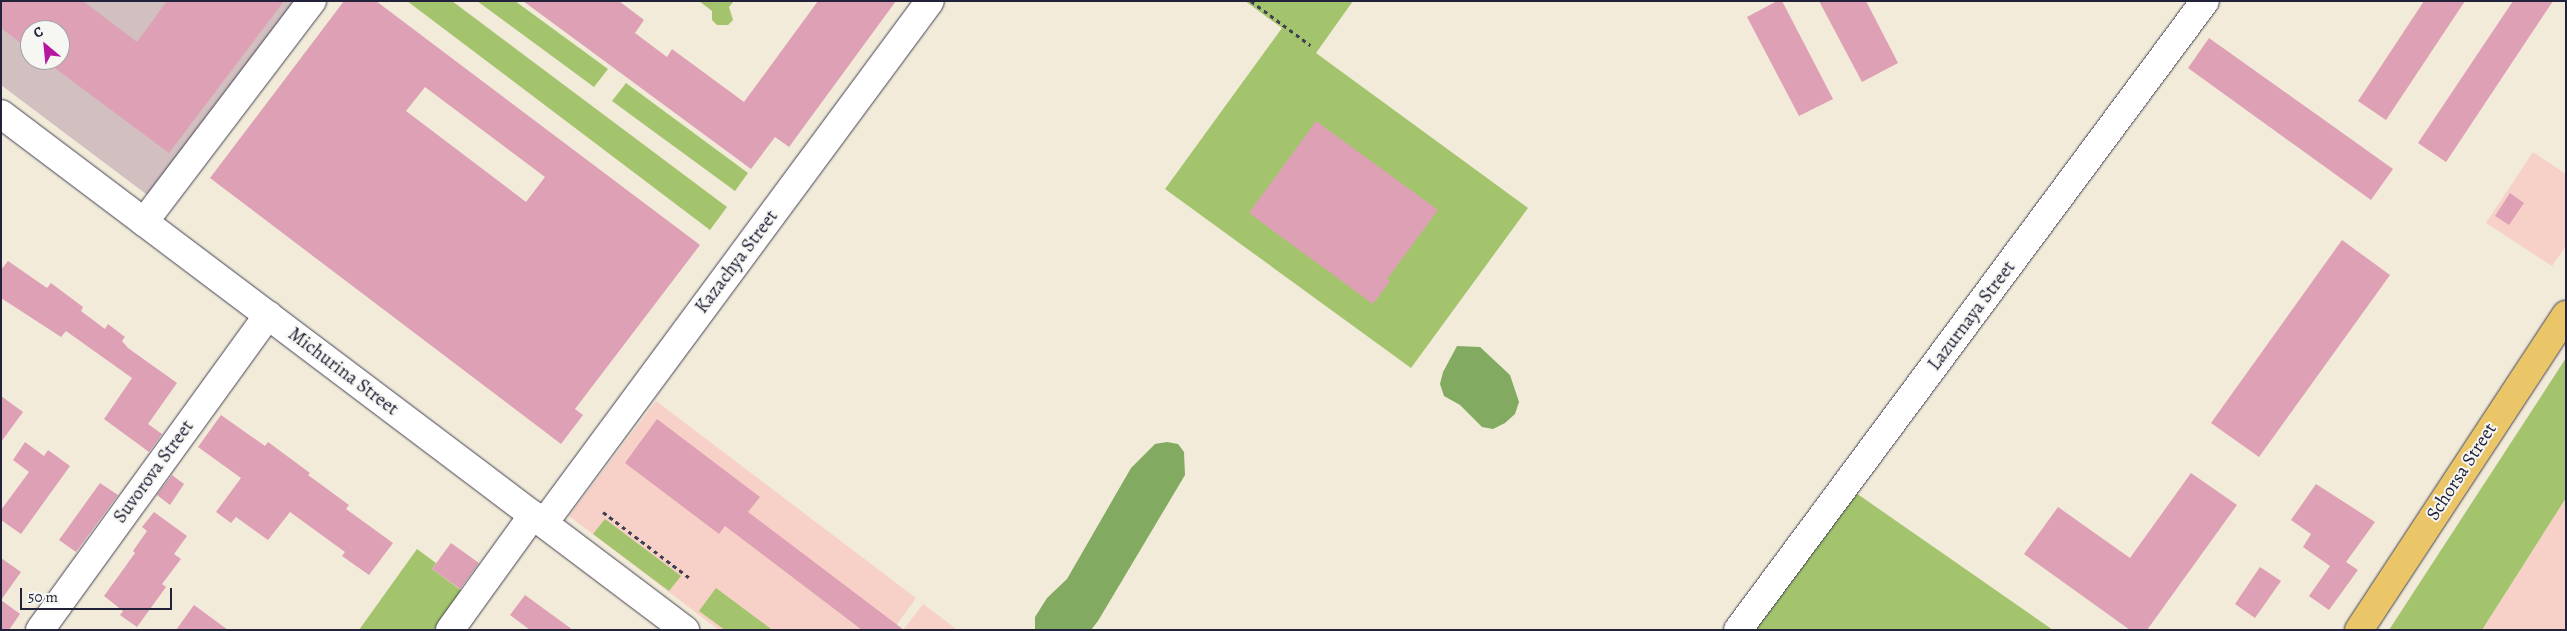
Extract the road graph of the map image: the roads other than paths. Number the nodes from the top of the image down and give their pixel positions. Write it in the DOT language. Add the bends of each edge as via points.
graph roads {
  1 [pos="312,1"];
  2 [pos="930,1"];
  3 [pos="2205,1"];
  4 [pos="1,114"];
  5 [pos="144,222"];
  6 [pos="268,315"];
  7 [pos="2566,315"];
  8 [pos="538,519"];
  9 [pos="40,630"];
  10 [pos="450,630"];
  11 [pos="685,630"];
  12 [pos="1738,630"];
  13 [pos="2358,630"];
  1 -- 5 [label="street"];
  2 -- 8 [label="street, Kazachya Street"];
  3 -- 12 [label="street, Lazurnaya Street"];
  4 -- 5 [label="street, Michurina Street"];
  5 -- 6 [label="street, Michurina Street"];
  6 -- 8 [label="street, Michurina Street"];
  6 -- 9 [label="street, Suvorova Street"];
  7 -- 13 [label="main road, Schorsa Street"];
  8 -- 10 [label="street, Kazachya Street"];
  8 -- 11 [label="street, Michurina Street"];
}
